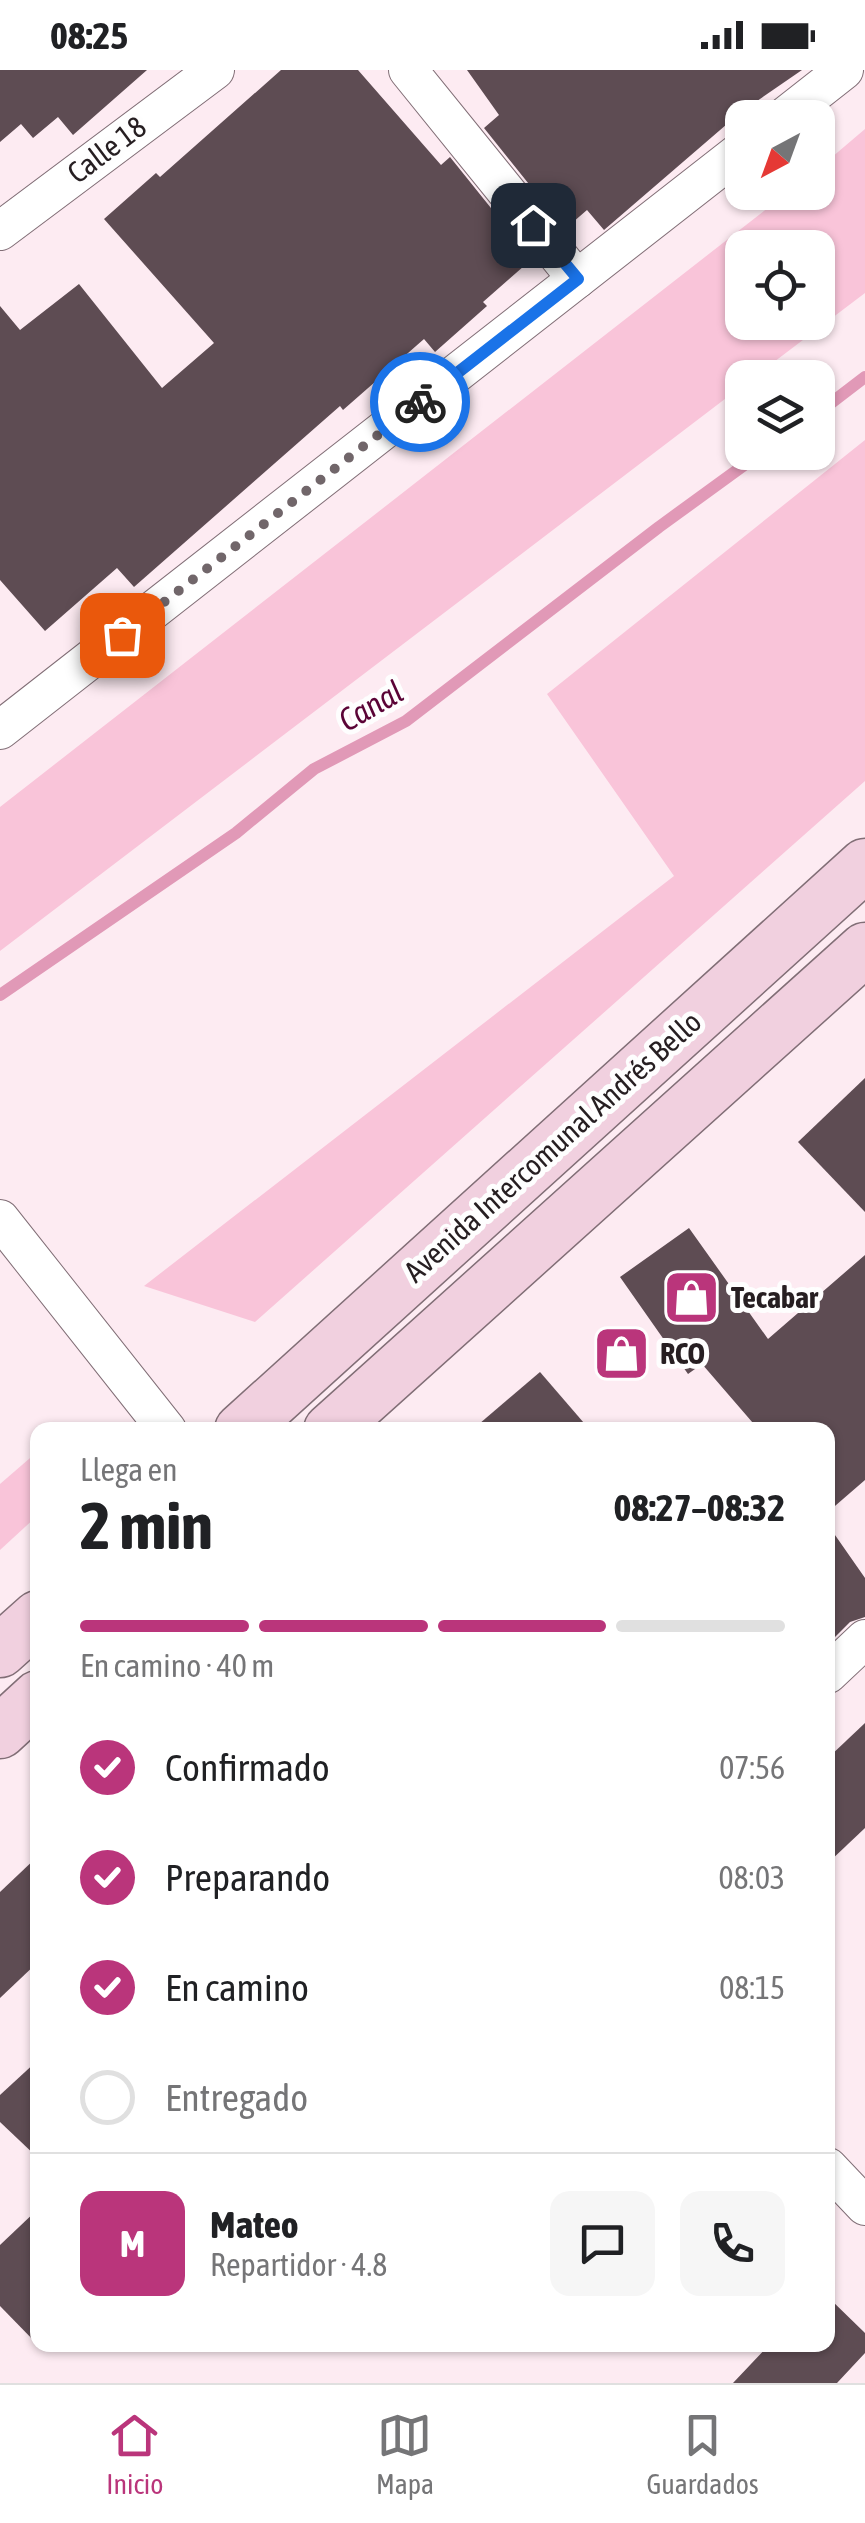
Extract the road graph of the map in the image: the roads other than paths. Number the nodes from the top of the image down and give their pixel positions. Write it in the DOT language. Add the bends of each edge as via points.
graph roads {
  1 [pos="215,70"];
  2 [pos="408,70"];
  3 [pos="844,70"];
  4 [pos="806,100"];
  5 [pos="725,163"];
  6 [pos="0,231"];
  7 [pos="578,279"];
  8 [pos="0,730"];
  9 [pos="865,865"];
  10 [pos="865,949"];
  11 [pos="0,1219"];
  12 [pos="161,1422"];
  13 [pos="250,1422"];
  14 [pos="339,1422"];
  15 [pos="30,1624"];
  16 [pos="865,1639"];
  17 [pos="0,1651"];
  18 [pos="835,1667"];
  19 [pos="30,1704"];
  20 [pos="0,1732"];
  21 [pos="835,2174"];
  22 [pos="865,2206"];
  1 -- 6 [label="street, Calle 18"];
  2 -- 7 [label="street"];
  3 -- 4 [label="street"];
  5 -- 7 [label="street"];
  7 -- 8 [label="street"];
  9 -- 13 [label="main road, Avenida Intercomunal Andrés Bello"];
  10 -- 14 [label="main road, Avenida Intercomunal Andrés Bello"];
  11 -- 12 [label="street"];
  15 -- 17 [label="main road"];
  16 -- 18 [label="street"];
  19 -- 20 [label="main road"];
  21 -- 22 [label="street"];
}
